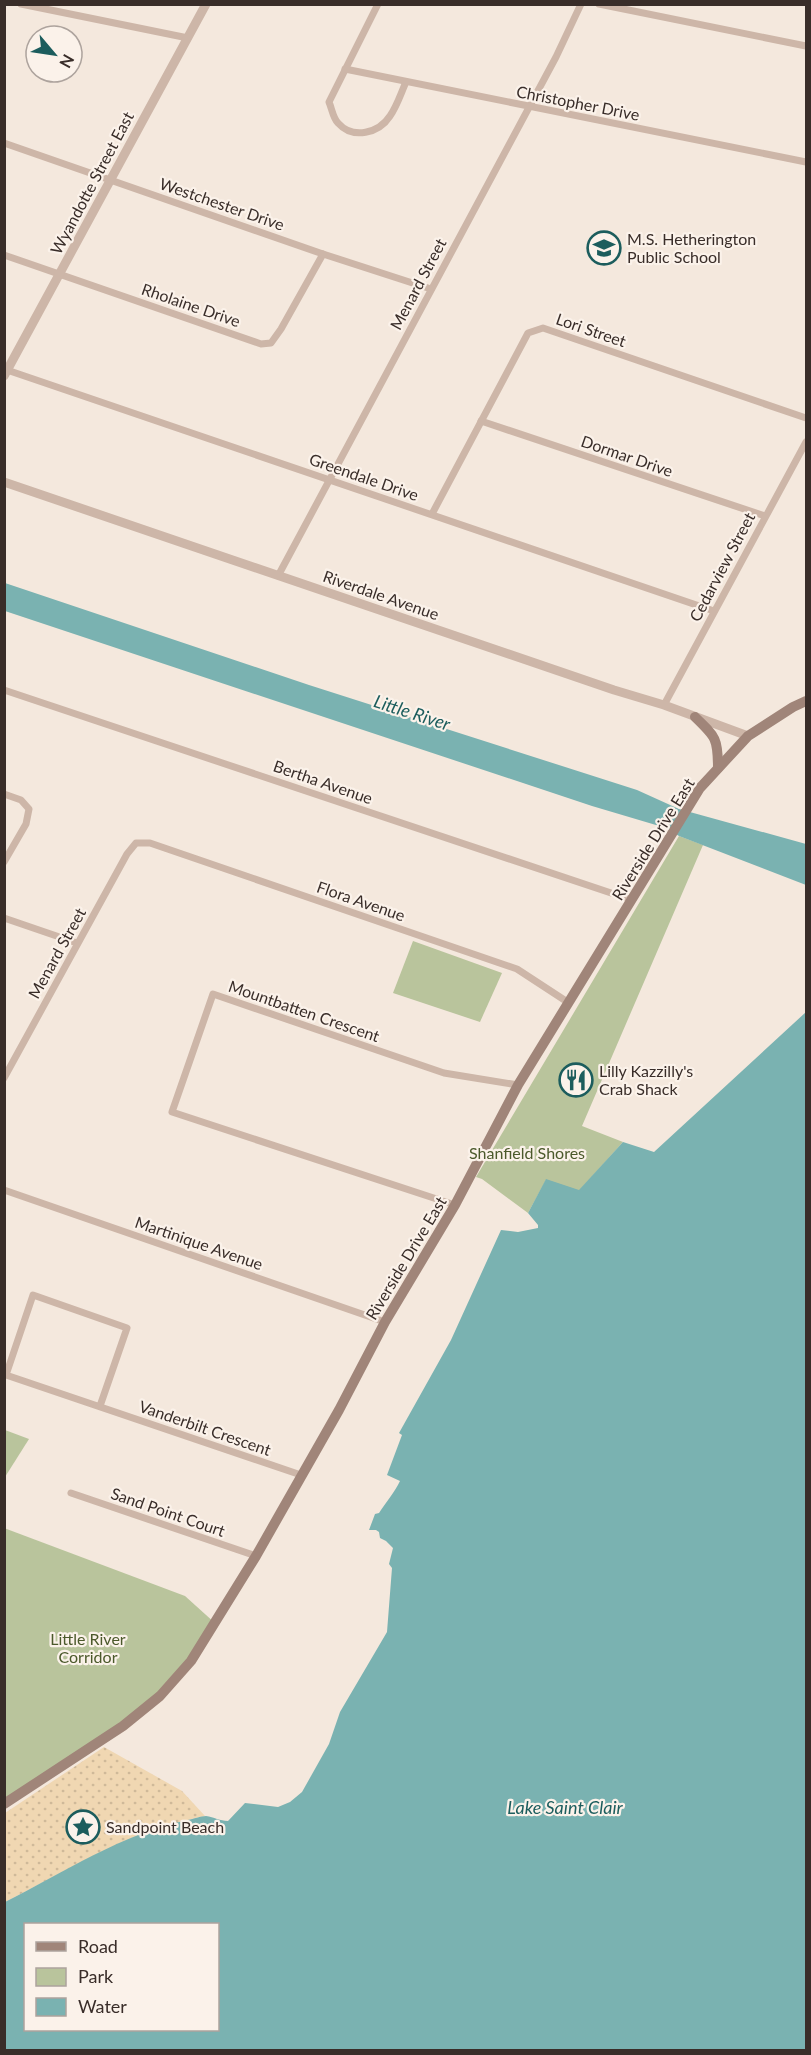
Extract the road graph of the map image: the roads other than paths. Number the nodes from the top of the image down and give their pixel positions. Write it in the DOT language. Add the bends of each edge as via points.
graph roads {
  1 [pos="21,4"];
  2 [pos="206,4"];
  3 [pos="378,4"];
  4 [pos="581,4"];
  5 [pos="599,4"];
  6 [pos="188,38"];
  7 [pos="807,46"];
  8 [pos="345,69"];
  9 [pos="406,82"];
  10 [pos="529,107"];
  11 [pos="4,143"];
  12 [pos="807,162"];
  13 [pos="110,180"];
  14 [pos="323,254"];
  15 [pos="4,255"];
  16 [pos="60,274"];
  17 [pos="431,289"];
  18 [pos="6,372"];
  19 [pos="807,418"];
  20 [pos="481,421"];
  21 [pos="807,442"];
  22 [pos="329,479"];
  23 [pos="4,482"];
  24 [pos="432,514"];
  25 [pos="765,516"];
  26 [pos="278,576"];
  27 [pos="714,611"];
  28 [pos="4,690"];
  29 [pos="807,702"];
  30 [pos="664,705"];
  31 [pos="695,717"];
  32 [pos="748,736"];
  33 [pos="718,768"];
  34 [pos="4,794"];
  35 [pos="136,843"];
  36 [pos="4,862"];
  37 [pos="632,900"];
  38 [pos="4,918"];
  39 [pos="77,943"];
  40 [pos="569,1003"];
  41 [pos="4,1078"];
  42 [pos="518,1085"];
  43 [pos="4,1190"];
  44 [pos="455,1205"];
  45 [pos="385,1322"];
  46 [pos="100,1406"];
  47 [pos="301,1475"];
  48 [pos="71,1493"];
  49 [pos="256,1556"];
  50 [pos="4,1804"];
  1 -- 6 [label="street"];
  2 -- 6 [label="street, Wyandotte Street East"];
  3 -- 8 [label="street"];
  4 -- 10 [label="street, Menard Street"];
  5 -- 7 [label="street"];
  6 -- 13 [label="street, Wyandotte Street East"];
  8 -- 9 [label="street, Christopher Drive"];
  8 -- 9 [label="street" via="329,102 336,121 357,133 379,129 390,116"];
  9 -- 10 [label="street, Christopher Drive"];
  10 -- 12 [label="street, Christopher Drive"];
  10 -- 17 [label="street, Menard Street"];
  11 -- 13 [label="street, Westchester Drive"];
  13 -- 14 [label="street, Westchester Drive"];
  13 -- 16 [label="street, Wyandotte Street East"];
  14 -- 16 [label="street, Rholaine Drive" via="271,344 261,344"];
  14 -- 17 [label="street, Westchester Drive"];
  15 -- 16 [label="street, Rholaine Drive"];
  16 -- 18 [label="street, Wyandotte Street East"];
  17 -- 22 [label="street, Menard Street"];
  18 -- 22 [label="street, Greendale Drive"];
  19 -- 20 [label="street, Lori Street" via="543,328 528,333"];
  20 -- 24 [label="street, Lori Street"];
  20 -- 25 [label="street, Dormar Drive"];
  21 -- 25 [label="street, Cedarview Street"];
  22 -- 24 [label="street, Greendale Drive"];
  22 -- 26 [label="street, Menard Street"];
  23 -- 26 [label="street, Riverdale Avenue"];
  24 -- 27 [label="street, Greendale Drive"];
  25 -- 27 [label="street, Cedarview Street"];
  26 -- 30 [label="street, Riverdale Avenue"];
  27 -- 30 [label="street, Cedarview Street"];
  28 -- 37 [label="street, Bertha Avenue"];
  29 -- 32 [label="main road, Riverside Drive East"];
  30 -- 31 [label="street, Riverdale Avenue"];
  31 -- 32 [label="street, Riverdale Avenue"];
  31 -- 33 [label="main road" via="713,735"];
  32 -- 33 [label="main road, Riverside Drive East"];
  33 -- 37 [label="main road, Riverside Drive East" via="700,788"];
  34 -- 36 [label="street" via="21,800 28,809 26,824"];
  35 -- 39 [label="street, Menard Street"];
  35 -- 40 [label="street, Flora Avenue" via="150,843 517,969"];
  37 -- 40 [label="main road, Riverside Drive East"];
  38 -- 39 [label="street"];
  39 -- 41 [label="street, Menard Street"];
  40 -- 42 [label="main road, Riverside Drive East"];
  42 -- 44 [label="main road, Riverside Drive East"];
  42 -- 44 [label="street, Mountbatten Crescent" via="444,1073 213,994 172,1112"];
  43 -- 45 [label="street, Martinique Avenue"];
  44 -- 45 [label="main road, Riverside Drive East"];
  45 -- 47 [label="main road, Riverside Drive East"];
  46 -- 46 [label="street, Vanderbilt Crescent" via="127,1328 33,1295 6,1375"];
  46 -- 47 [label="street, Vanderbilt Crescent"];
  47 -- 49 [label="main road, Riverside Drive East"];
  48 -- 49 [label="street, Sand Point Court"];
  49 -- 50 [label="main road, Riverside Drive East" via="191,1661 160,1696 123,1726"];
}
